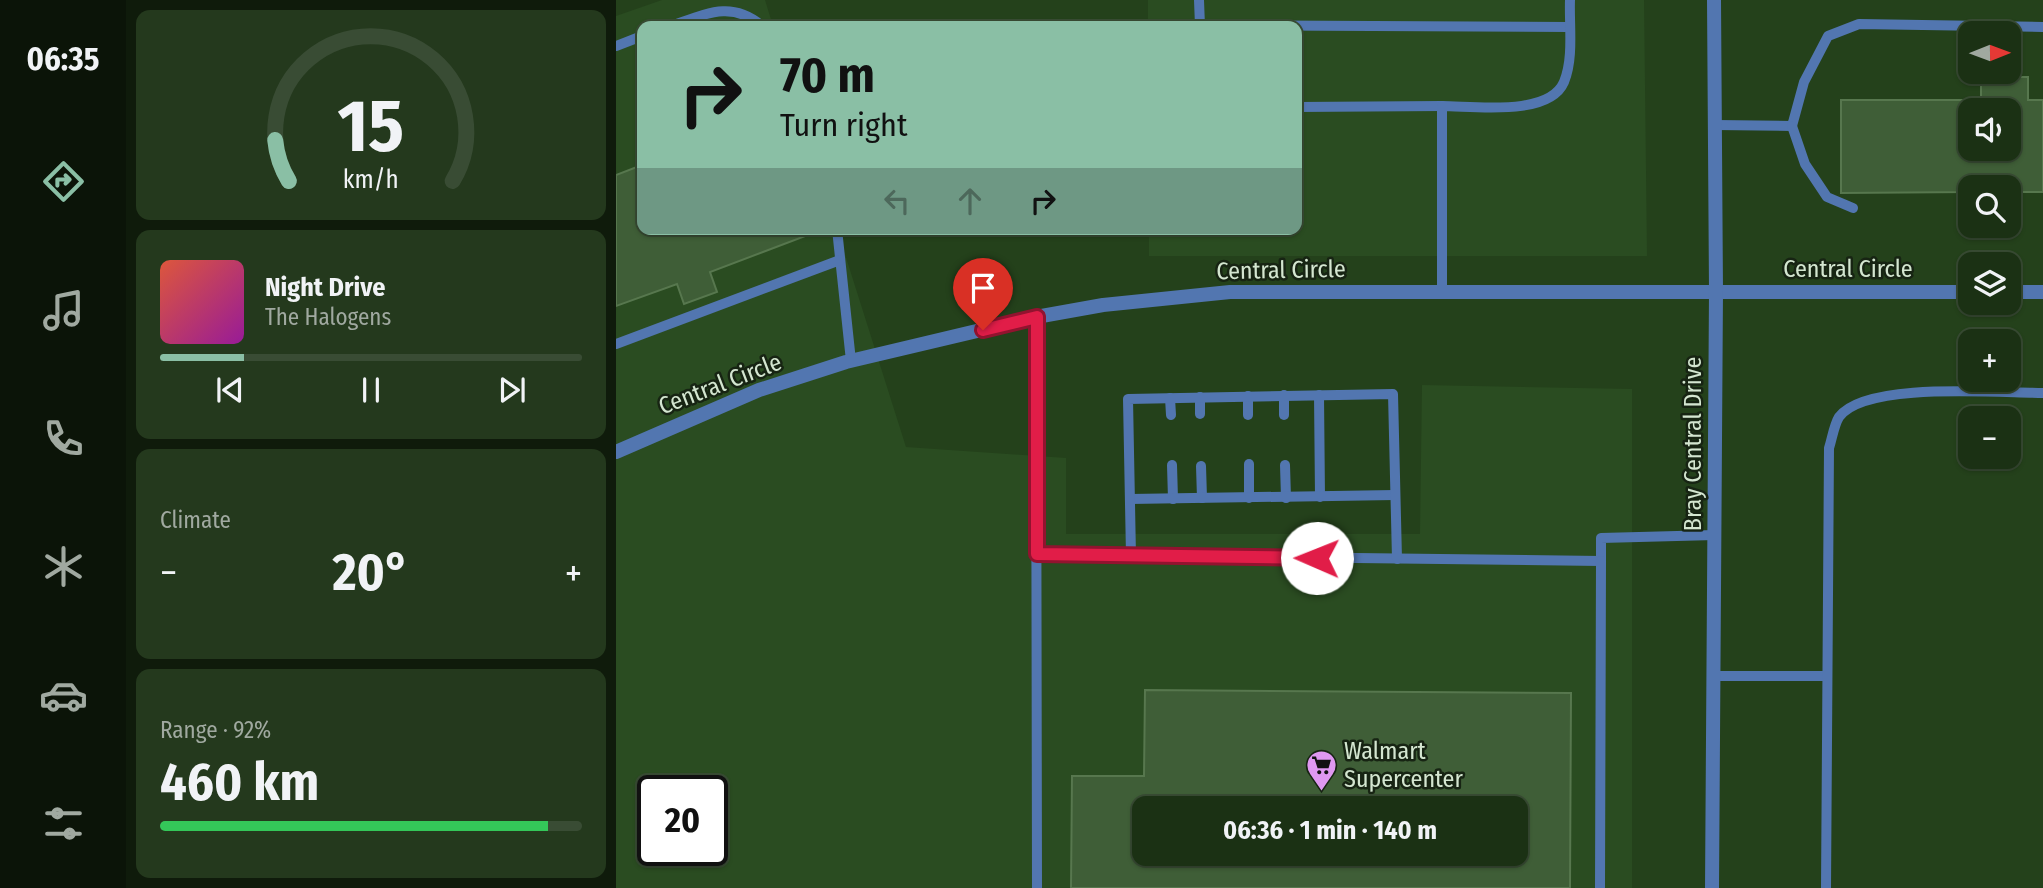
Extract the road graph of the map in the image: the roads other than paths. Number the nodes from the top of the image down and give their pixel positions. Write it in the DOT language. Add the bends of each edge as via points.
graph roads {
  1 [pos="1199,0"];
  2 [pos="1570,0"];
  3 [pos="1714,0"];
  4 [pos="685,21"];
  5 [pos="756,21"];
  6 [pos="1199,21"];
  7 [pos="1302,26"];
  8 [pos="1569,27"];
  9 [pos="2043,27"];
  10 [pos="637,38"];
  11 [pos="616,46"];
  12 [pos="1442,106"];
  13 [pos="1302,107"];
  14 [pos="1715,125"];
  15 [pos="1792,126"];
  16 [pos="1853,208"];
  17 [pos="838,235"];
  18 [pos="840,260"];
  19 [pos="1442,290"];
  20 [pos="1716,291"];
  21 [pos="1958,292"];
  22 [pos="2021,292"];
  23 [pos="2043,292"];
  24 [pos="1037,317"];
  25 [pos="616,344"];
  26 [pos="851,361"];
  27 [pos="2043,393"];
  28 [pos="1284,395"];
  29 [pos="1319,395"];
  30 [pos="1248,396"];
  31 [pos="1200,397"];
  32 [pos="1170,398"];
  33 [pos="1200,414"];
  34 [pos="1171,415"];
  35 [pos="1248,415"];
  36 [pos="1284,415"];
  37 [pos="616,452"];
  38 [pos="1249,464"];
  39 [pos="1172,465"];
  40 [pos="1285,465"];
  41 [pos="1201,466"];
  42 [pos="1395,495"];
  43 [pos="1321,497"];
  44 [pos="1202,498"];
  45 [pos="1249,498"];
  46 [pos="1286,498"];
  47 [pos="1130,499"];
  48 [pos="1173,499"];
  49 [pos="1715,535"];
  50 [pos="1037,554"];
  51 [pos="1131,556"];
  52 [pos="1397,559"];
  53 [pos="1601,561"];
  54 [pos="1714,676"];
  55 [pos="1827,676"];
  56 [pos="1037,888"];
  57 [pos="1600,888"];
  58 [pos="1712,888"];
  59 [pos="1826,888"];
  1 -- 6 [label="lane"];
  2 -- 8 [label="lane"];
  3 -- 14 [label="street, Bray Central Drive"];
  4 -- 5 [label="lane" via="717,10 747,13"];
  7 -- 8 [label="lane"];
  8 -- 12 [label="lane" via="1564,82 1554,96 1532,106"];
  9 -- 15 [label="lane" via="1859,24 1848,28 1828,36 1804,82"];
  10 -- 11 [label="lane"];
  12 -- 13 [label="lane"];
  12 -- 19 [label="lane"];
  14 -- 15 [label="lane"];
  14 -- 20 [label="street, Bray Central Drive"];
  15 -- 16 [label="lane" via="1805,164 1827,197"];
  17 -- 18 [label="lane"];
  18 -- 25 [label="lane"];
  18 -- 26 [label="lane"];
  19 -- 20 [label="street, Central Circle"];
  19 -- 24 [label="street, Central Circle" via="1230,292"];
  20 -- 21 [label="street, Central Circle"];
  20 -- 49 [label="street, Bray Central Drive"];
  22 -- 23 [label="street"];
  24 -- 26 [label="street, Central Circle"];
  24 -- 50 [label="lane"];
  26 -- 37 [label="street, Central Circle" via="759,390"];
  27 -- 55 [label="lane" via="1890,393 1860,402 1839,417 1829,448"];
  28 -- 29 [label="lane"];
  28 -- 30 [label="lane"];
  28 -- 36 [label="lane"];
  29 -- 42 [label="lane" via="1394,394"];
  29 -- 43 [label="lane"];
  30 -- 31 [label="lane"];
  30 -- 35 [label="lane"];
  31 -- 32 [label="lane"];
  31 -- 33 [label="lane"];
  32 -- 34 [label="lane"];
  32 -- 47 [label="lane" via="1128,399"];
  38 -- 45 [label="lane"];
  39 -- 48 [label="lane"];
  40 -- 46 [label="lane"];
  41 -- 44 [label="lane"];
  42 -- 43 [label="lane"];
  42 -- 52 [label="lane"];
  43 -- 46 [label="lane"];
  44 -- 45 [label="lane"];
  44 -- 48 [label="lane"];
  45 -- 46 [label="lane"];
  47 -- 48 [label="lane"];
  47 -- 51 [label="lane"];
  49 -- 53 [label="lane" via="1601,538"];
  49 -- 54 [label="street, Bray Central Drive"];
  50 -- 51 [label="lane"];
  50 -- 56 [label="lane"];
  51 -- 52 [label="lane"];
  52 -- 53 [label="lane"];
  53 -- 57 [label="lane"];
  54 -- 55 [label="lane"];
  54 -- 58 [label="street, Bray Central Drive"];
  55 -- 59 [label="lane"];
}
